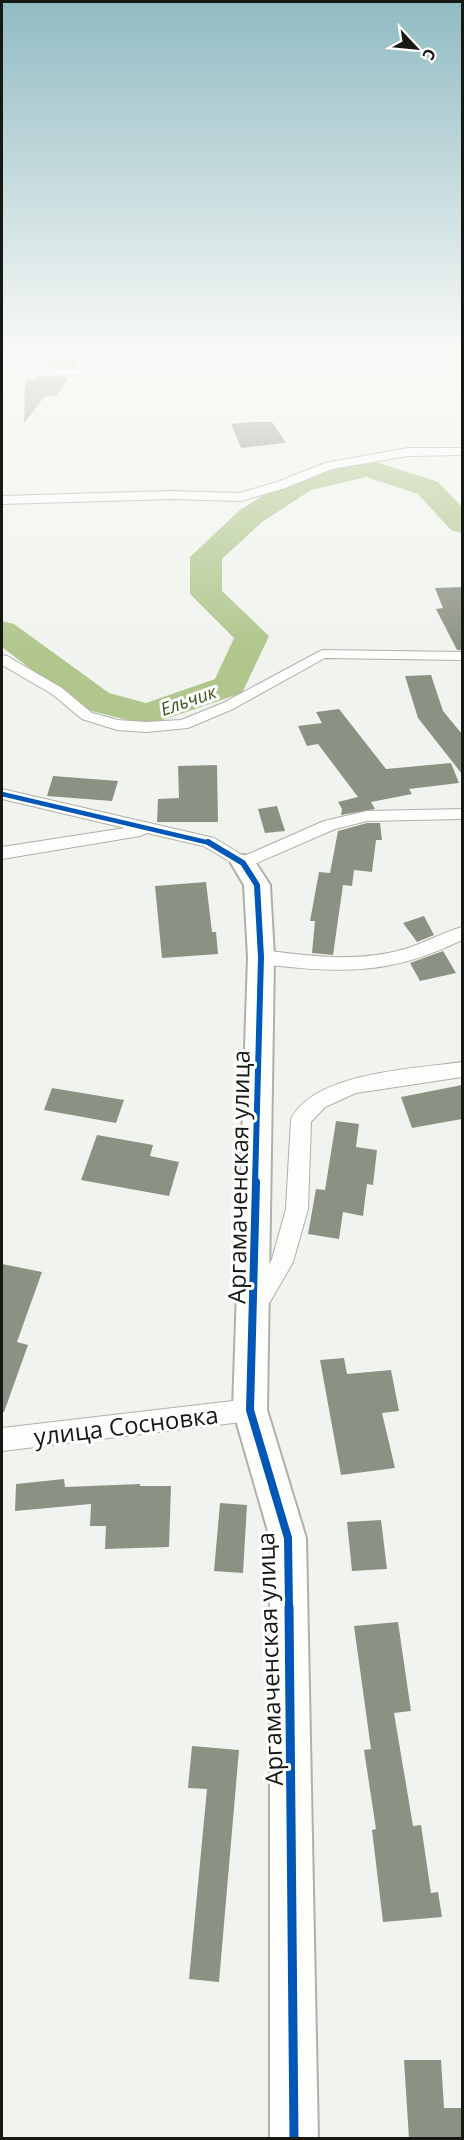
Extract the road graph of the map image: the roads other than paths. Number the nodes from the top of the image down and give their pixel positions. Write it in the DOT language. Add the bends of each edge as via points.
graph roads {
  1 [pos="403,453"];
  2 [pos="2,500"];
  3 [pos="462,656"];
  4 [pos="2,659"];
  5 [pos="2,794"];
  6 [pos="462,814"];
  7 [pos="152,829"];
  8 [pos="2,853"];
  9 [pos="243,863"];
  10 [pos="462,933"];
  11 [pos="261,957"];
  12 [pos="462,1070"];
  13 [pos="252,1312"];
  14 [pos="250,1410"];
  15 [pos="2,1440"];
  16 [pos="294,2139"];
  1 -- 2 [label="street" via="329,466 241,497"];
  3 -- 4 [label="street" via="322,654 228,706 183,725 146,727 117,725 87,716 57,691"];
  5 -- 7 [label="street"];
  6 -- 9 [label="street" via="367,816 330,825"];
  7 -- 8 [label="street"];
  7 -- 9 [label="street" via="208,842"];
  9 -- 11 [label="street, Аргамаченская улица" via="257,885"];
  10 -- 11 [label="street" via="425,949 342,965"];
  11 -- 13 [label="street, Аргамаченская улица"];
  12 -- 13 [label="street" via="353,1086 318,1101 301,1119 297,1209 282,1262"];
  13 -- 14 [label="street, Аргамаченская улица"];
  14 -- 15 [label="street, улица Сосновка"];
  14 -- 16 [label="street, Аргамаченская улица" via="288,1538"];
}
